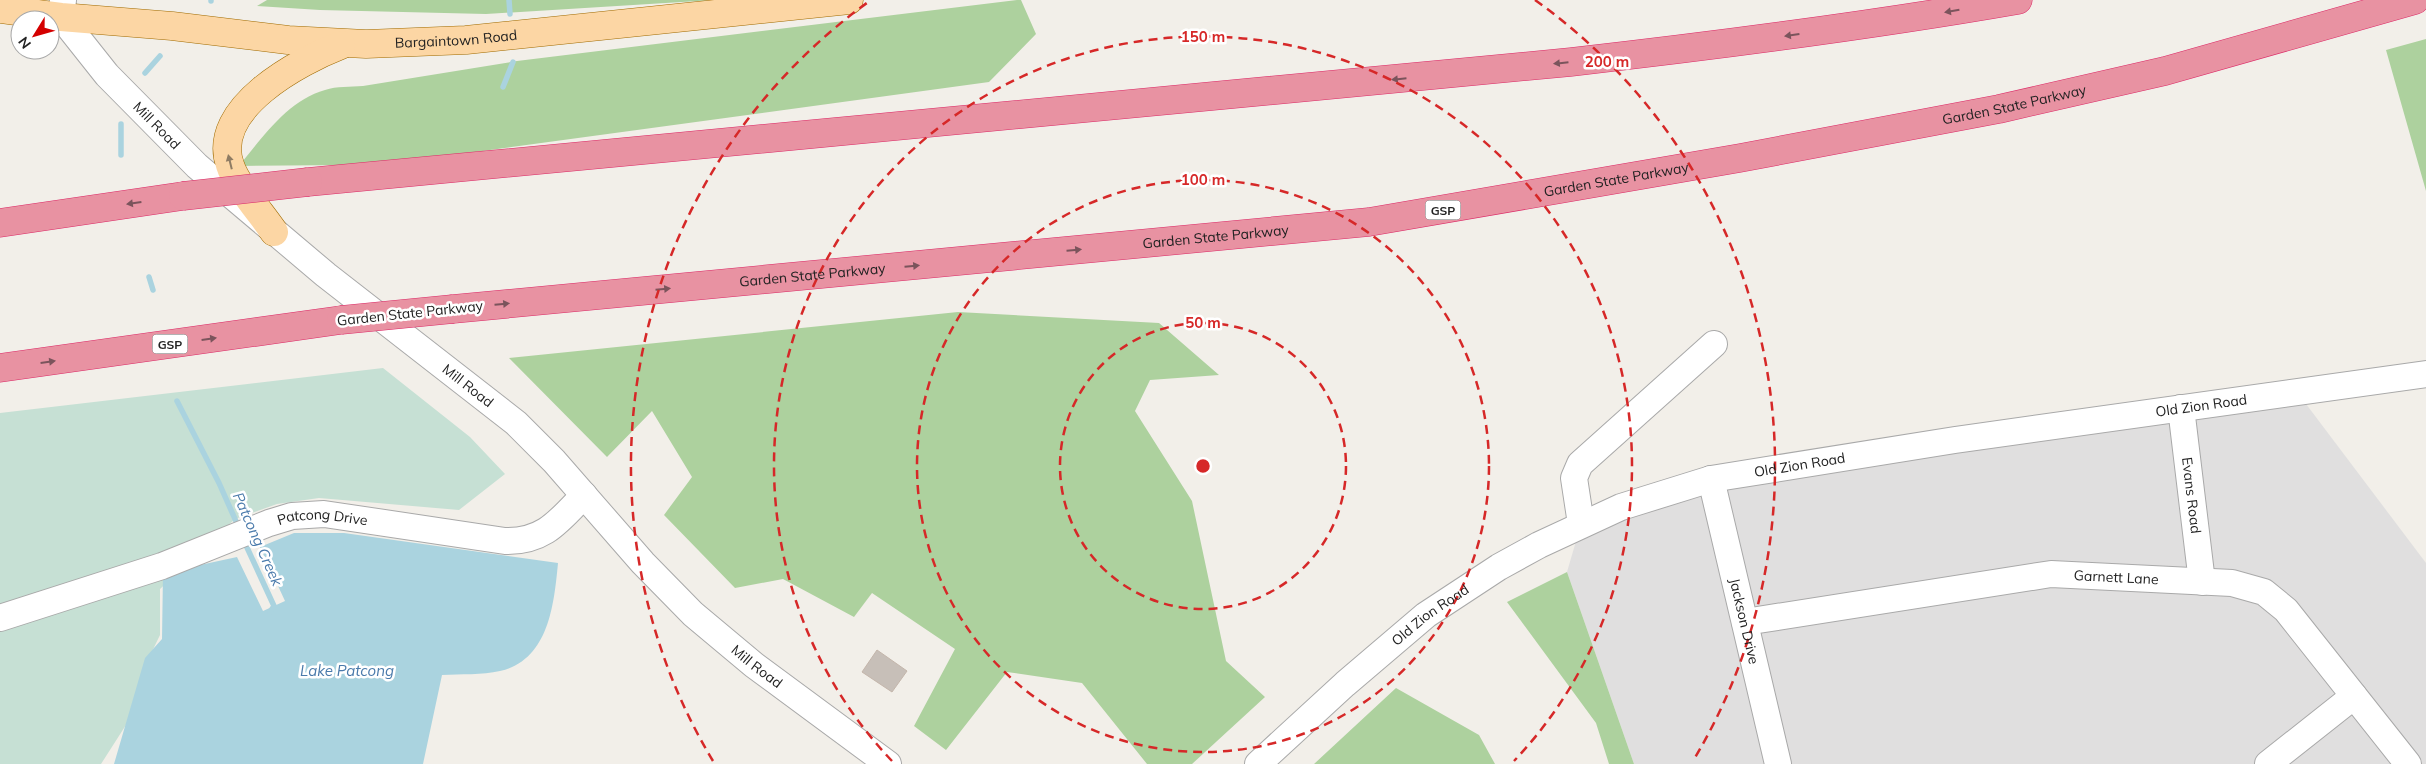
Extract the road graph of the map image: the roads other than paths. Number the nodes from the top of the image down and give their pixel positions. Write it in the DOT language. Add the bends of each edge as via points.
graph roads {
  1 [pos="849,0"];
  2 [pos="2018,0"];
  3 [pos="2415,0"];
  4 [pos="0,9"];
  5 [pos="62,9"];
  6 [pos="344,44"];
  7 [pos="0,222"];
  8 [pos="274,232"];
  9 [pos="1714,344"];
  10 [pos="0,368"];
  11 [pos="2426,374"];
  12 [pos="2181,408"];
  13 [pos="1711,479"];
  14 [pos="584,495"];
  15 [pos="1581,524"];
  16 [pos="2202,582"];
  17 [pos="0,618"];
  18 [pos="1745,622"];
  19 [pos="2354,696"];
  20 [pos="888,764"];
  21 [pos="1258,764"];
  22 [pos="1778,764"];
  23 [pos="2268,764"];
  24 [pos="2408,764"];
  1 -- 6 [label="main road, Bargaintown Road" via="466,40"];
  2 -- 7 [label="highway, one-way, bridge" via="1733,44 1580,61 308,182"];
  10 -- 3 [label="highway, Garden State Parkway / GSP, one-way, bridge" via="341,320 1369,222 1731,160 1999,109 2165,71"];
  4 -- 5 [label="main road, Bargaintown Road"];
  5 -- 6 [label="main road, Bargaintown Road" via="133,22"];
  5 -- 8 [label="street, Mill Road" via="108,75 178,147"];
  8 -- 6 [label="main road, one-way" via="229,164 231,132 238,117 262,90 307,60"];
  8 -- 14 [label="street, Mill Road" via="516,423"];
  9 -- 15 [label="street" via="1580,464 1574,478"];
  11 -- 12 [label="street, Old Zion Road"];
  12 -- 13 [label="street, Old Zion Road"];
  12 -- 16 [label="street, Evans Road"];
  13 -- 15 [label="street, Old Zion Road" via="1621,506"];
  13 -- 18 [label="street, Jackson Drive"];
  14 -- 17 [label="street, Patcong Drive" via="551,528 535,538 521,541 324,514 282,519 162,566"];
  14 -- 20 [label="street, Mill Road" via="643,564 707,627"];
  15 -- 21 [label="street, Old Zion Road" via="1499,567 1426,615 1350,679"];
  16 -- 18 [label="street, Garnett Lane" via="2051,574"];
  16 -- 19 [label="street, Garnett Lane" via="2241,585 2273,598 2297,622"];
  18 -- 22 [label="street, Jackson Drive"];
  19 -- 23 [label="street"];
  19 -- 24 [label="street, Garnett Lane"];
}
